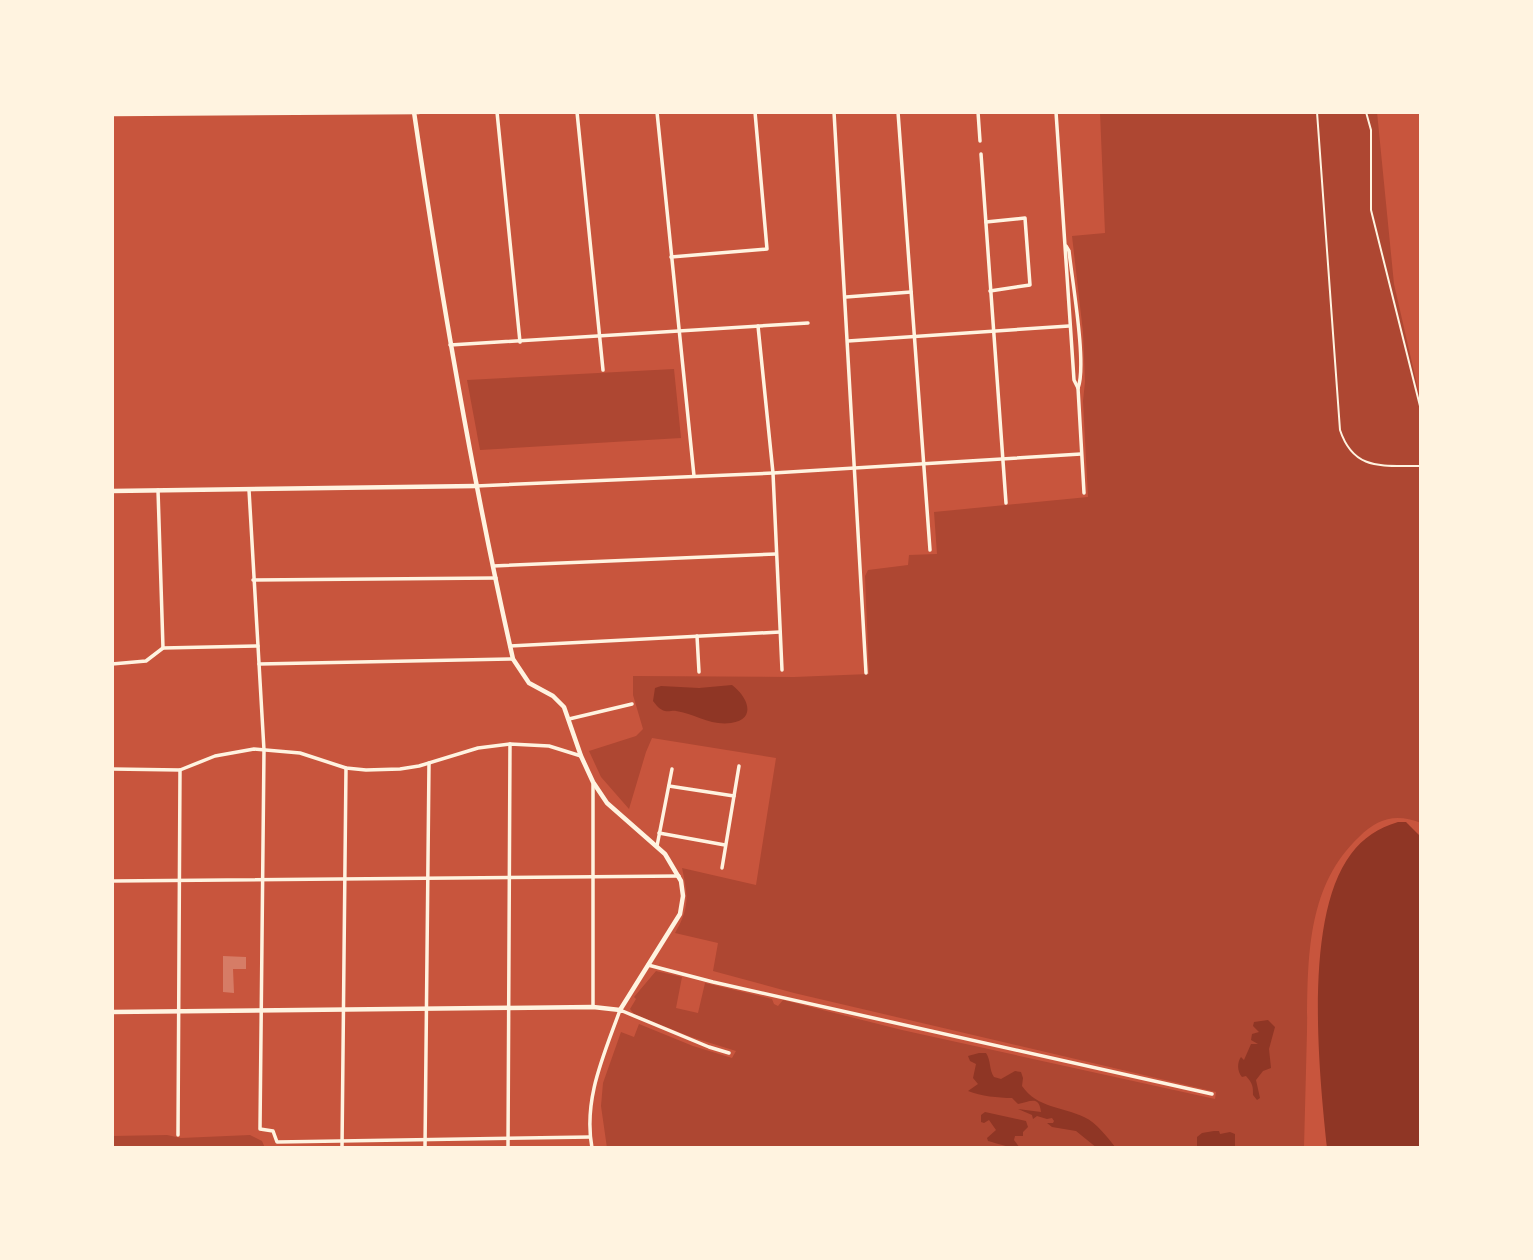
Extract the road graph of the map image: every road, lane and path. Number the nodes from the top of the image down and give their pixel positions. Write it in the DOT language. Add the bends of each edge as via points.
graph roads {
  1 [pos="416,112"];
  2 [pos="497,112"];
  3 [pos="577,112"];
  4 [pos="657,112"];
  5 [pos="755,112"];
  6 [pos="834,112"];
  7 [pos="898,112"];
  8 [pos="978,112"];
  9 [pos="1056,112"];
  10 [pos="1317,112"];
  11 [pos="1366,112"];
  12 [pos="112,114"];
  13 [pos="980,141"];
  14 [pos="981,154"];
  15 [pos="986,222"];
  16 [pos="1066,246"];
  17 [pos="671,257"];
  18 [pos="990,291"];
  19 [pos="911,292"];
  20 [pos="846,297"];
  21 [pos="808,323"];
  22 [pos="758,326"];
  23 [pos="1069,326"];
  24 [pos="678,330"];
  25 [pos="993,331"];
  26 [pos="600,336"];
  27 [pos="915,337"];
  28 [pos="848,341"];
  29 [pos="520,342"];
  30 [pos="450,345"];
  31 [pos="603,370"];
  32 [pos="1078,388"];
  33 [pos="1421,410"];
  34 [pos="1081,454"];
  35 [pos="1003,458"];
  36 [pos="923,464"];
  37 [pos="1421,467"];
  38 [pos="856,468"];
  39 [pos="773,473"];
  40 [pos="694,476"];
  41 [pos="476,486"];
  42 [pos="158,490"];
  43 [pos="248,490"];
  44 [pos="112,491"];
  45 [pos="1084,493"];
  46 [pos="1006,503"];
  47 [pos="930,550"];
  48 [pos="776,554"];
  49 [pos="493,566"];
  50 [pos="496,578"];
  51 [pos="253,580"];
  52 [pos="780,632"];
  53 [pos="697,635"];
  54 [pos="258,646"];
  55 [pos="510,646"];
  56 [pos="163,648"];
  57 [pos="513,659"];
  58 [pos="112,664"];
  59 [pos="259,664"];
  60 [pos="782,670"];
  61 [pos="699,672"];
  62 [pos="866,673"];
  63 [pos="632,704"];
  64 [pos="569,719"];
  65 [pos="510,744"];
  66 [pos="264,750"];
  67 [pos="581,756"];
  68 [pos="429,764"];
  69 [pos="739,766"];
  70 [pos="346,768"];
  71 [pos="112,769"];
  72 [pos="672,769"];
  73 [pos="180,770"];
  74 [pos="593,782"];
  75 [pos="669,786"];
  76 [pos="734,796"];
  77 [pos="659,833"];
  78 [pos="725,845"];
  79 [pos="657,846"];
  80 [pos="722,868"];
  81 [pos="509,876"];
  82 [pos="592,876"];
  83 [pos="679,876"];
  84 [pos="428,877"];
  85 [pos="263,878"];
  86 [pos="346,878"];
  87 [pos="180,880"];
  88 [pos="112,881"];
  89 [pos="648,965"];
  90 [pos="593,1007"];
  91 [pos="508,1008"];
  92 [pos="344,1009"];
  93 [pos="426,1009"];
  94 [pos="261,1010"];
  95 [pos="620,1010"];
  96 [pos="179,1011"];
  97 [pos="112,1012"];
  98 [pos="729,1053"];
  99 [pos="1212,1094"];
  100 [pos="178,1135"];
  101 [pos="590,1137"];
  102 [pos="425,1139"];
  103 [pos="509,1139"];
  104 [pos="342,1140"];
  105 [pos="342,1148"];
  106 [pos="425,1148"];
  107 [pos="508,1148"];
  108 [pos="592,1148"];
  1 -- 12 [label="street"];
  1 -- 30 [label="street"];
  2 -- 29 [label="street"];
  3 -- 26 [label="street"];
  4 -- 17 [label="street"];
  5 -- 17 [label="street" via="767,249"];
  6 -- 20 [label="street"];
  7 -- 19 [label="street"];
  8 -- 13 [label="street"];
  9 -- 16 [label="street"];
  10 -- 37 [label="lane" via="1340,430 1349,451 1365,462"];
  11 -- 33 [label="path" via="1371,210"];
  14 -- 15 [label="street"];
  15 -- 18 [label="street"];
  15 -- 18 [label="street" via="1024,218 1030,285"];
  16 -- 23 [label="street"];
  16 -- 32 [label="street" via="1080,352"];
  17 -- 24 [label="street"];
  18 -- 25 [label="street"];
  19 -- 20 [label="street"];
  19 -- 27 [label="street"];
  20 -- 28 [label="street"];
  21 -- 22 [label="street"];
  22 -- 24 [label="street"];
  22 -- 39 [label="street"];
  23 -- 25 [label="street"];
  23 -- 32 [label="street"];
  24 -- 26 [label="street"];
  24 -- 40 [label="street"];
  25 -- 27 [label="street"];
  25 -- 35 [label="street"];
  26 -- 29 [label="street"];
  26 -- 31 [label="street"];
  27 -- 28 [label="street"];
  27 -- 36 [label="street"];
  28 -- 38 [label="street"];
  29 -- 30 [label="street"];
  30 -- 41 [label="street"];
  32 -- 34 [label="street"];
  34 -- 35 [label="street"];
  34 -- 45 [label="street"];
  35 -- 36 [label="street"];
  35 -- 46 [label="street"];
  36 -- 38 [label="street"];
  36 -- 47 [label="street"];
  38 -- 39 [label="street"];
  38 -- 62 [label="street"];
  39 -- 40 [label="street"];
  39 -- 48 [label="street"];
  40 -- 41 [label="street"];
  41 -- 43 [label="street"];
  41 -- 49 [label="street"];
  42 -- 43 [label="street"];
  42 -- 44 [label="street"];
  42 -- 56 [label="street"];
  43 -- 51 [label="street"];
  48 -- 49 [label="street"];
  48 -- 52 [label="street"];
  49 -- 50 [label="street"];
  50 -- 51 [label="street"];
  50 -- 55 [label="street"];
  51 -- 54 [label="street"];
  52 -- 53 [label="street"];
  52 -- 60 [label="street"];
  53 -- 55 [label="street"];
  53 -- 61 [label="street"];
  54 -- 56 [label="street"];
  54 -- 59 [label="street"];
  55 -- 57 [label="street"];
  56 -- 58 [label="street" via="146,661"];
  57 -- 59 [label="street"];
  57 -- 64 [label="street" via="529,682 559,701"];
  59 -- 66 [label="street"];
  63 -- 64 [label="street"];
  64 -- 67 [label="street"];
  65 -- 67 [label="street" via="549,746"];
  65 -- 68 [label="street" via="478,748"];
  65 -- 81 [label="street"];
  66 -- 70 [label="street" via="308,755"];
  66 -- 73 [label="street" via="215,756"];
  66 -- 85 [label="street"];
  67 -- 74 [label="street"];
  68 -- 70 [label="street" via="383,770"];
  68 -- 84 [label="street"];
  69 -- 76 [label="street"];
  70 -- 86 [label="street"];
  71 -- 73 [label="street"];
  72 -- 75 [label="street"];
  73 -- 87 [label="street"];
  74 -- 79 [label="street" via="607,803"];
  74 -- 82 [label="street"];
  75 -- 76 [label="street"];
  75 -- 77 [label="street"];
  76 -- 78 [label="street"];
  77 -- 78 [label="street"];
  77 -- 79 [label="street"];
  78 -- 80 [label="street"];
  79 -- 83 [label="street"];
  81 -- 82 [label="street"];
  81 -- 84 [label="street"];
  81 -- 91 [label="street"];
  82 -- 83 [label="street"];
  82 -- 90 [label="street"];
  83 -- 89 [label="street" via="680,914"];
  84 -- 86 [label="street"];
  84 -- 93 [label="street"];
  85 -- 86 [label="street"];
  85 -- 87 [label="street"];
  85 -- 94 [label="street"];
  86 -- 92 [label="street"];
  87 -- 88 [label="street"];
  87 -- 96 [label="street"];
  89 -- 95 [label="street"];
  89 -- 99 [label="street"];
  90 -- 91 [label="street"];
  90 -- 95 [label="street"];
  91 -- 93 [label="street"];
  91 -- 103 [label="street"];
  92 -- 93 [label="street"];
  92 -- 94 [label="street"];
  92 -- 104 [label="street"];
  93 -- 102 [label="street"];
  94 -- 96 [label="street"];
  94 -- 104 [label="street" via="260,1129 272,1131 277,1142"];
  95 -- 98 [label="street"];
  95 -- 101 [label="street" via="596,1078"];
  96 -- 97 [label="street"];
  96 -- 100 [label="street"];
  101 -- 103 [label="street"];
  101 -- 108 [label="street"];
  102 -- 103 [label="street"];
  102 -- 104 [label="street"];
  102 -- 106 [label="street"];
  103 -- 107 [label="street"];
  104 -- 105 [label="street"];
}
